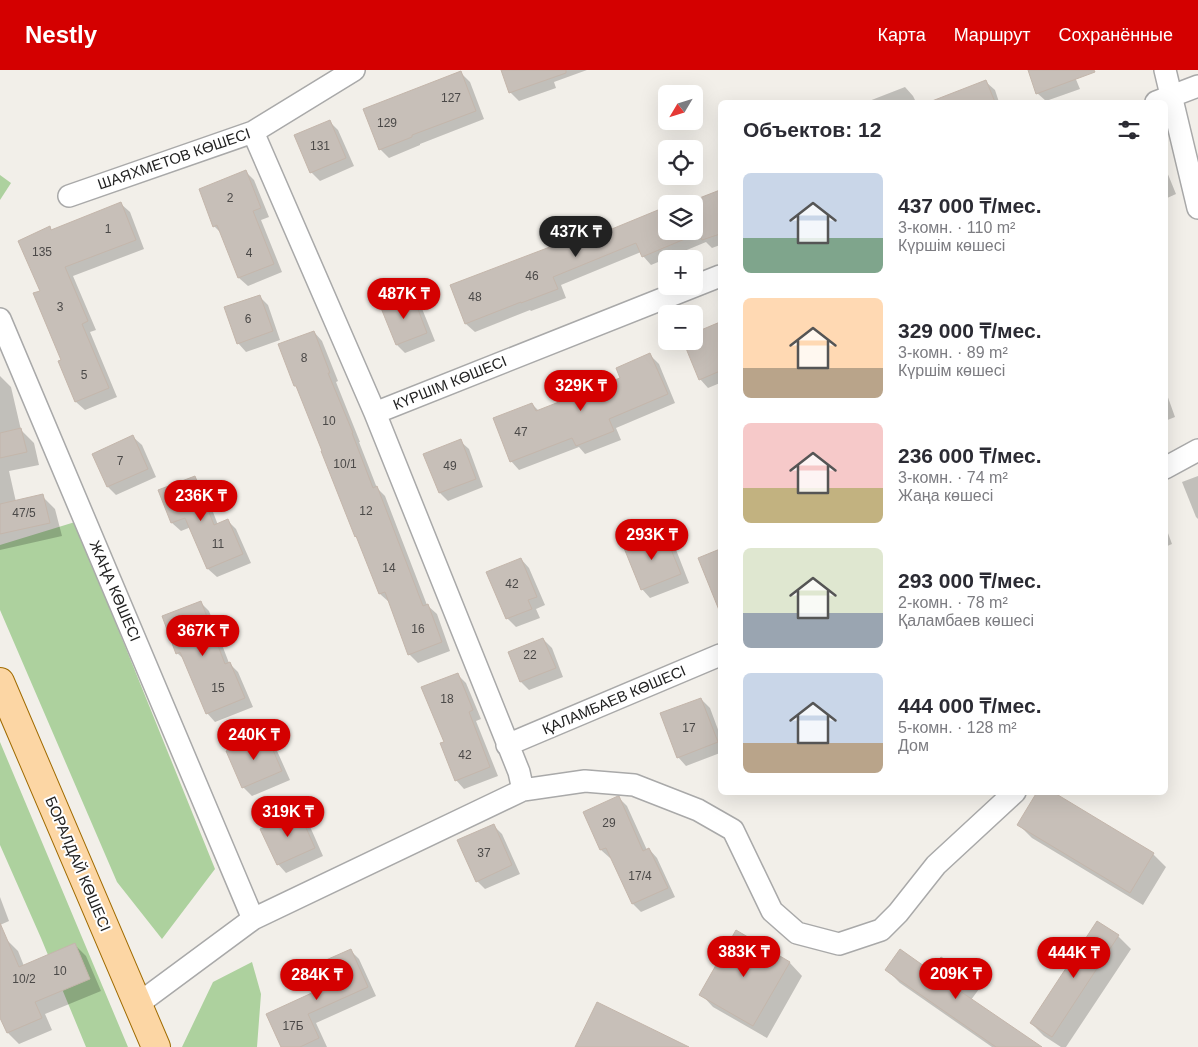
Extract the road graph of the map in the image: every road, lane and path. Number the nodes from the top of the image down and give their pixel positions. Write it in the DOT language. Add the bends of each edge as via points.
graph roads {
  1 [pos="354,70"];
  2 [pos="1165,70"];
  3 [pos="1198,86"];
  4 [pos="1164,100"];
  5 [pos="1168,113"];
  6 [pos="253,132"];
  7 [pos="69,196"];
  8 [pos="1198,208"];
  9 [pos="718,277"];
  10 [pos="0,319"];
  11 [pos="375,413"];
  12 [pos="1198,450"];
  13 [pos="1168,466"];
  14 [pos="718,656"];
  15 [pos="0,682"];
  16 [pos="507,744"];
  17 [pos="523,790"];
  18 [pos="1012,795"];
  19 [pos="253,919"];
  20 [pos="138,1004"];
  21 [pos="156,1047"];
  1 -- 6 [label="street, ШАЯХМЕТОВ КӨШЕСІ"];
  2 -- 4 [label="street"];
  3 -- 4 [label="street"];
  5 -- 8 [label="street"];
  6 -- 7 [label="street, ШАЯХМЕТОВ КӨШЕСІ"];
  6 -- 11 [label="street"];
  9 -- 11 [label="street, КҮРШІМ КӨШЕСІ"];
  10 -- 19 [label="street, ЖАҢА КӨШЕСІ"];
  11 -- 16 [label="street"];
  12 -- 13 [label="street"];
  14 -- 16 [label="street, ҚАЛАМБАЕВ КӨШЕСІ"];
  15 -- 20 [label="main road, БОРАЛДАЙ КӨШЕСІ"];
  16 -- 17 [label="street"];
  17 -- 18 [label="street" via="585,781 634,785 698,810 733,830 772,911 797,934 839,944 881,930 936,865"];
  17 -- 19 [label="street"];
  19 -- 20 [label="street"];
  20 -- 21 [label="main road, БОРАЛДАЙ КӨШЕСІ"];
}
